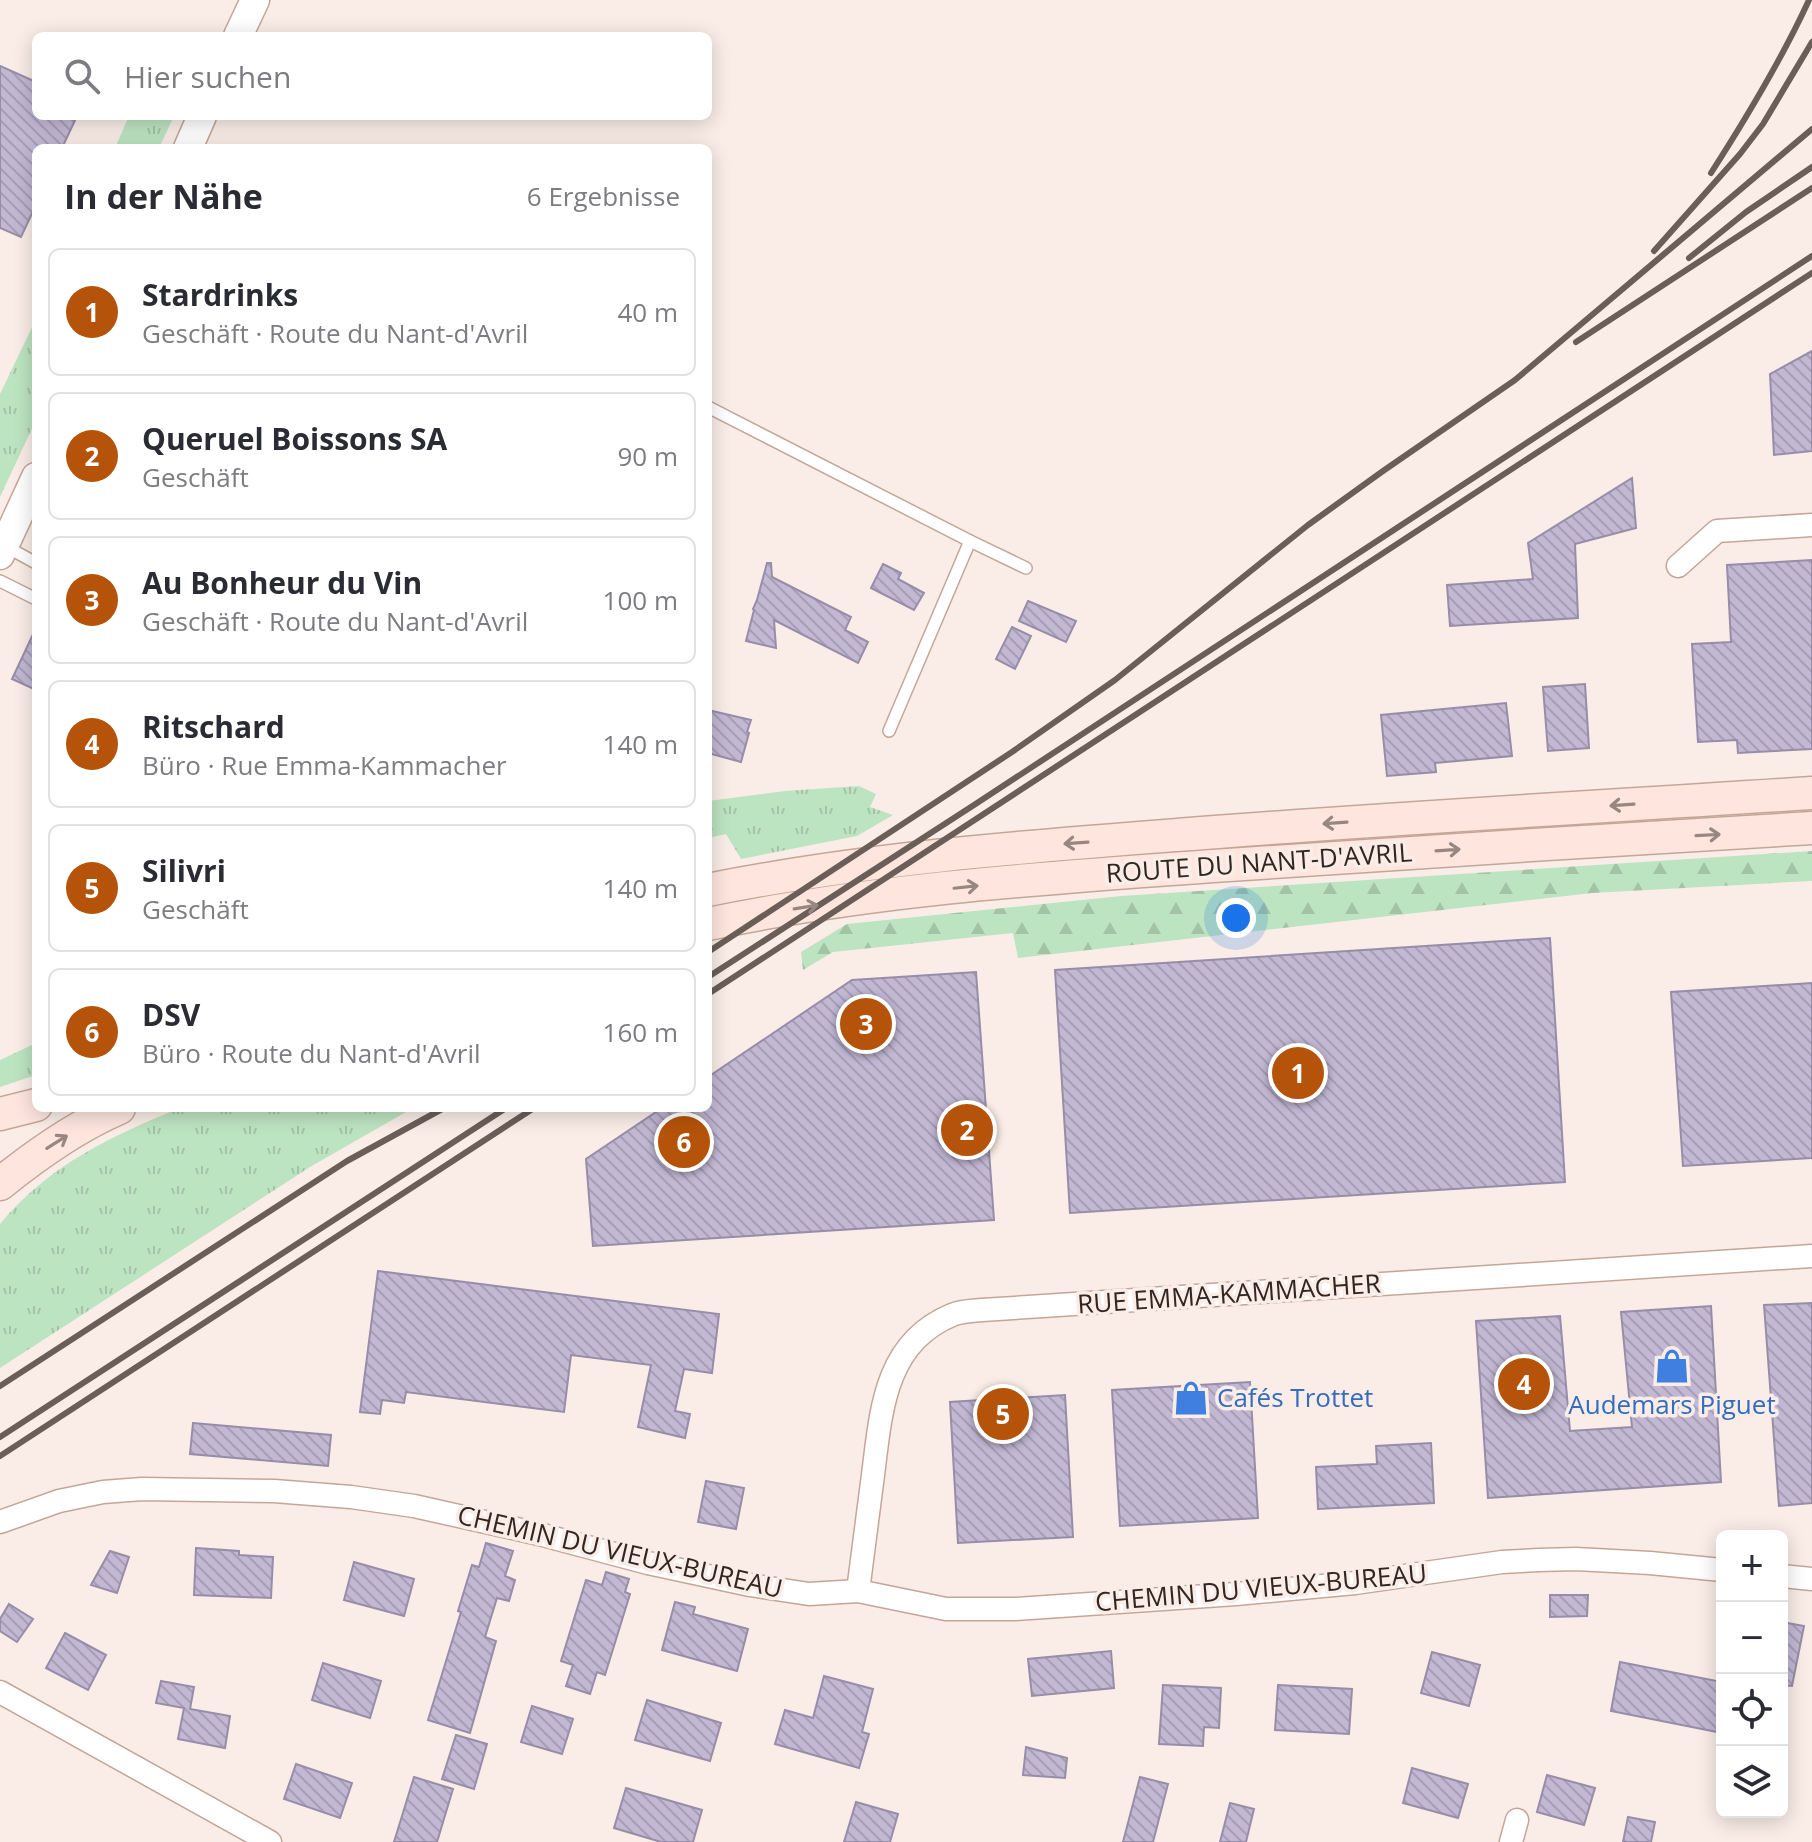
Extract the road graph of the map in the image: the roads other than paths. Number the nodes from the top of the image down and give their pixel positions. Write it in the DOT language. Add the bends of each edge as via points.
graph roads {
  1 [pos="255,0"];
  2 [pos="240,32"];
  3 [pos="200,120"];
  4 [pos="190,144"];
  5 [pos="712,409"];
  6 [pos="32,486"];
  7 [pos="1812,525"];
  8 [pos="970,541"];
  9 [pos="2,550"];
  10 [pos="32,561"];
  11 [pos="1678,566"];
  12 [pos="1026,568"];
  13 [pos="0,581"];
  14 [pos="32,597"];
  15 [pos="889,731"];
  16 [pos="1812,793"];
  17 [pos="1812,828"];
  18 [pos="712,889"];
  19 [pos="712,923"];
  20 [pos="32,1106"];
  21 [pos="111,1112"];
  22 [pos="0,1114"];
  23 [pos="0,1184"];
  24 [pos="1812,1256"];
  25 [pos="0,1522"];
  26 [pos="1716,1570"];
  27 [pos="1788,1577"];
  28 [pos="1812,1579"];
  29 [pos="858,1591"];
  30 [pos="0,1692"];
  31 [pos="1517,1820"];
  32 [pos="270,1842"];
  33 [pos="1511,1842"];
  1 -- 2 [label="street"];
  3 -- 4 [label="street"];
  5 -- 8 [label="lane"];
  6 -- 9 [label="street"];
  7 -- 11 [label="street" via="1717,531"];
  8 -- 12 [label="lane"];
  8 -- 15 [label="lane"];
  9 -- 10 [label="lane"];
  13 -- 14 [label="lane"];
  16 -- 18 [label="main road, ROUTE DU NANT-D'AVRIL, one-way" via="1058,844 878,863"];
  19 -- 17 [label="main road, ROUTE DU NANT-D'AVRIL, one-way" via="888,895 1057,877"];
  20 -- 22 [label="main road"];
  23 -- 21 [label="main road, one-way" via="62,1138"];
  24 -- 29 [label="street, RUE EMMA-KAMMACHER" via="955,1314 908,1346 893,1370 883,1402"];
  25 -- 29 [label="street, CHEMIN DU VIEUX-BUREAU" via="59,1501 142,1489 351,1497 414,1506 750,1585 809,1594"];
  26 -- 29 [label="street, CHEMIN DU VIEUX-BUREAU" via="1576,1559 1502,1562 1296,1589 984,1610 946,1609"];
  27 -- 28 [label="street"];
  30 -- 32 [label="street"];
  31 -- 33 [label="street"];
}
